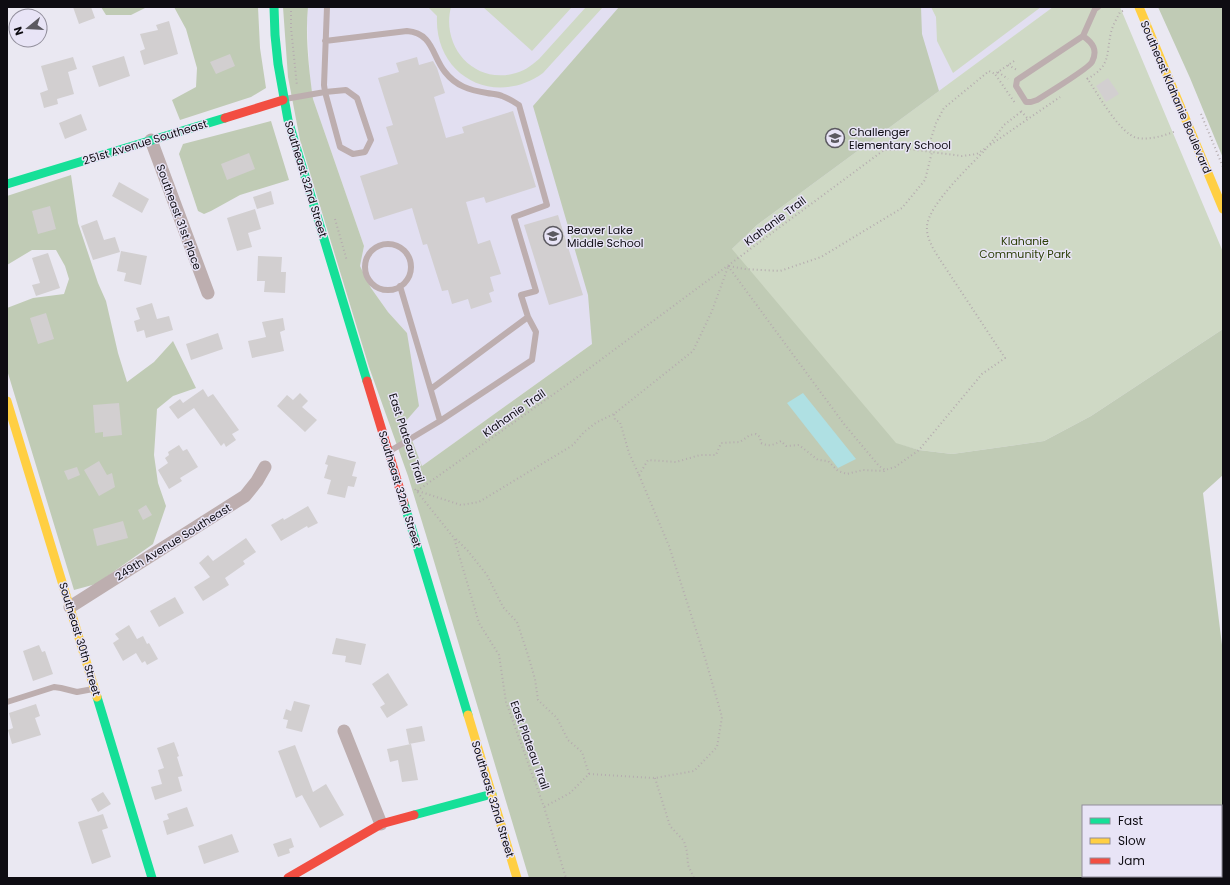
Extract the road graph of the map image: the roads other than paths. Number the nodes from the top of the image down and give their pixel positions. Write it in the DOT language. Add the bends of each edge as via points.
graph roads {
  1 [pos="274,7"];
  2 [pos="327,7"];
  3 [pos="1098,7"];
  4 [pos="1139,7"];
  5 [pos="1083,36"];
  6 [pos="325,41"];
  7 [pos="325,92"];
  8 [pos="283,100"];
  9 [pos="151,140"];
  10 [pos="7,184"];
  11 [pos="1223,209"];
  12 [pos="400,286"];
  13 [pos="208,293"];
  14 [pos="528,317"];
  15 [pos="431,389"];
  16 [pos="7,401"];
  17 [pos="440,421"];
  18 [pos="389,452"];
  19 [pos="265,467"];
  20 [pos="70,607"];
  21 [pos="95,688"];
  22 [pos="7,702"];
  23 [pos="344,731"];
  24 [pos="492,794"];
  25 [pos="381,824"];
  26 [pos="152,878"];
  27 [pos="288,878"];
  28 [pos="517,878"];
  1 -- 8 [label="street, Southeast 32nd Street" via="277,63"];
  2 -- 6 [label="lane"];
  3 -- 5 [label="lane"];
  4 -- 11 [label="street, Southeast Klahanie Boulevard"];
  5 -- 5 [label="lane" via="1017,80 1016,86 1026,102 1037,100 1091,64 1095,52 1092,42"];
  6 -- 7 [label="lane"];
  6 -- 14 [label="lane" via="416,32 429,43 445,71 464,88 502,96 519,105 547,205 514,217 536,291 521,295"];
  7 -- 7 [label="lane" via="340,148 353,154 365,152 371,140 357,98 346,90"];
  7 -- 8 [label="lane"];
  8 -- 9 [label="street, 251st Avenue Southeast"];
  8 -- 18 [label="street, Southeast 32nd Street"];
  9 -- 10 [label="street, 251st Avenue Southeast"];
  9 -- 13 [label="street, Southeast 31st Place"];
  12 -- 12 [label="lane" via="406,281 412,266 406,252 392,244 377,246 367,257 365,264 368,278 373,284 386,290"];
  12 -- 15 [label="lane"];
  14 -- 15 [label="lane"];
  14 -- 17 [label="lane" via="536,332 532,360"];
  15 -- 17 [label="lane"];
  16 -- 20 [label="street, Southeast 30th Street"];
  17 -- 18 [label="lane"];
  18 -- 24 [label="street, Southeast 32nd Street"];
  19 -- 20 [label="street, 249th Avenue Southeast" via="245,496"];
  20 -- 21 [label="street, Southeast 30th Street"];
  21 -- 22 [label="lane" via="77,692 54,687"];
  21 -- 26 [label="street, Southeast 30th Street"];
  23 -- 25 [label="street"];
  24 -- 25 [label="street"];
  24 -- 28 [label="street, Southeast 32nd Street"];
  25 -- 27 [label="street"];
}
